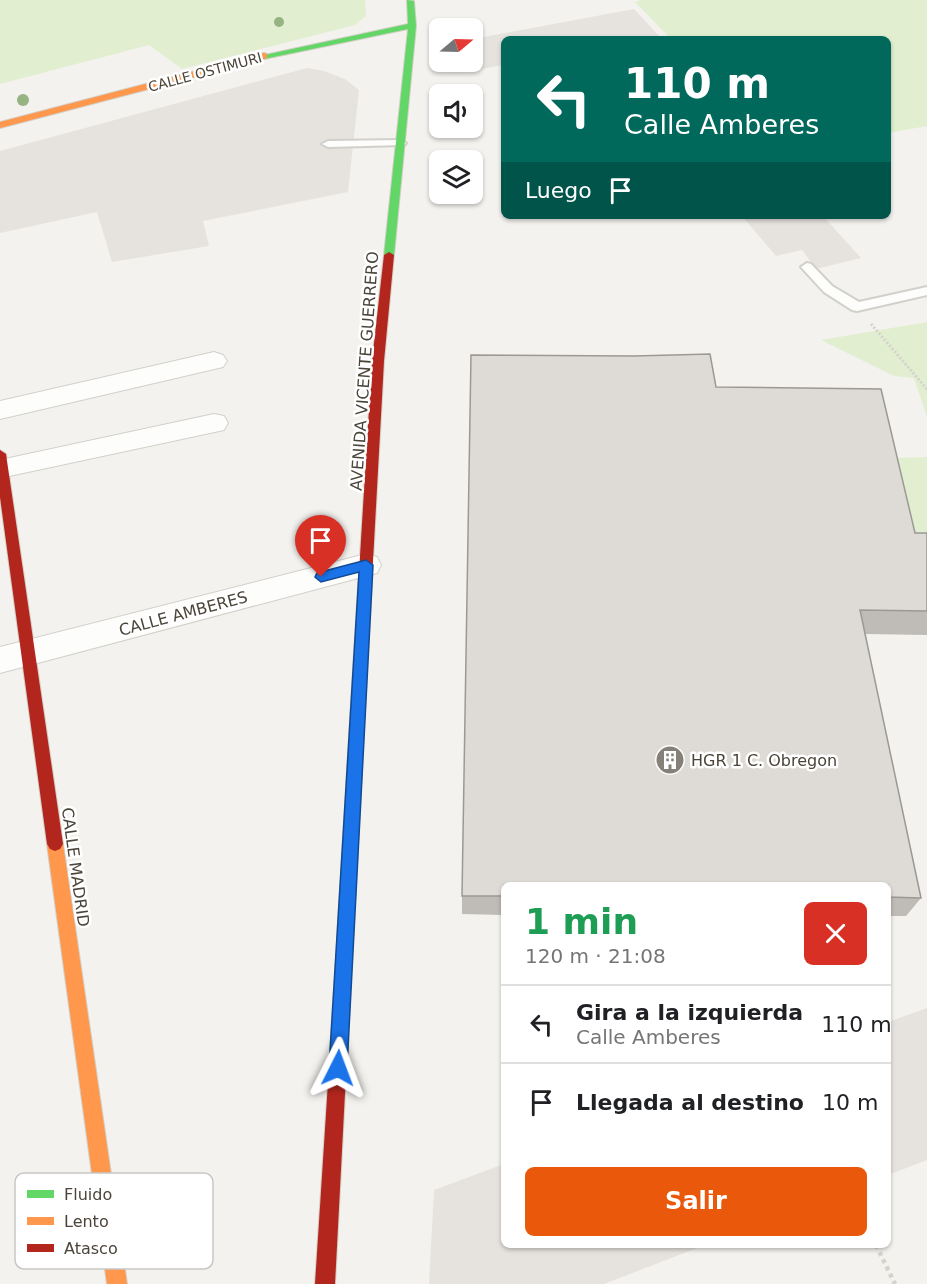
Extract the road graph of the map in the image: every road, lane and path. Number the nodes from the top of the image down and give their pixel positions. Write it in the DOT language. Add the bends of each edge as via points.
graph roads {
  1 [pos="408,0"];
  2 [pos="419,0"];
  3 [pos="412,26"];
  4 [pos="0,125"];
  5 [pos="400,143"];
  6 [pos="328,144"];
  7 [pos="807,267"];
  8 [pos="927,291"];
  9 [pos="856,307"];
  10 [pos="214,361"];
  11 [pos="927,389"];
  12 [pos="0,410"];
  13 [pos="214,423"];
  14 [pos="1,462"];
  15 [pos="366,565"];
  16 [pos="30,652"];
  17 [pos="0,660"];
  18 [pos="102,1173"];
  19 [pos="877,1248"];
  20 [pos="115,1269"];
  21 [pos="117,1284"];
  22 [pos="325,1284"];
  23 [pos="895,1284"];
  1 -- 2 [label="street, AVENIDA VICENTE GUERRERO"];
  1 -- 3 [label="street, AVENIDA VICENTE GUERRERO"];
  3 -- 4 [label="street, CALLE OSTIMURI" via="282,51"];
  3 -- 5 [label="street, AVENIDA VICENTE GUERRERO"];
  5 -- 6 [label="lane"];
  5 -- 15 [label="street, AVENIDA VICENTE GUERRERO" via="378,361"];
  7 -- 9 [label="lane" via="828,289"];
  8 -- 9 [label="lane"];
  9 -- 11 [label="path"];
  10 -- 12 [label="street"];
  13 -- 14 [label="street"];
  14 -- 16 [label="street, CALLE MADRID"];
  15 -- 16 [label="street, CALLE AMBERES"];
  15 -- 22 [label="street, AVENIDA VICENTE GUERRERO"];
  16 -- 17 [label="street, CALLE AMBERES"];
  16 -- 18 [label="street, CALLE MADRID"];
  19 -- 23 [label="path"];
  20 -- 21 [label="street, CALLE MADRID"];
}
